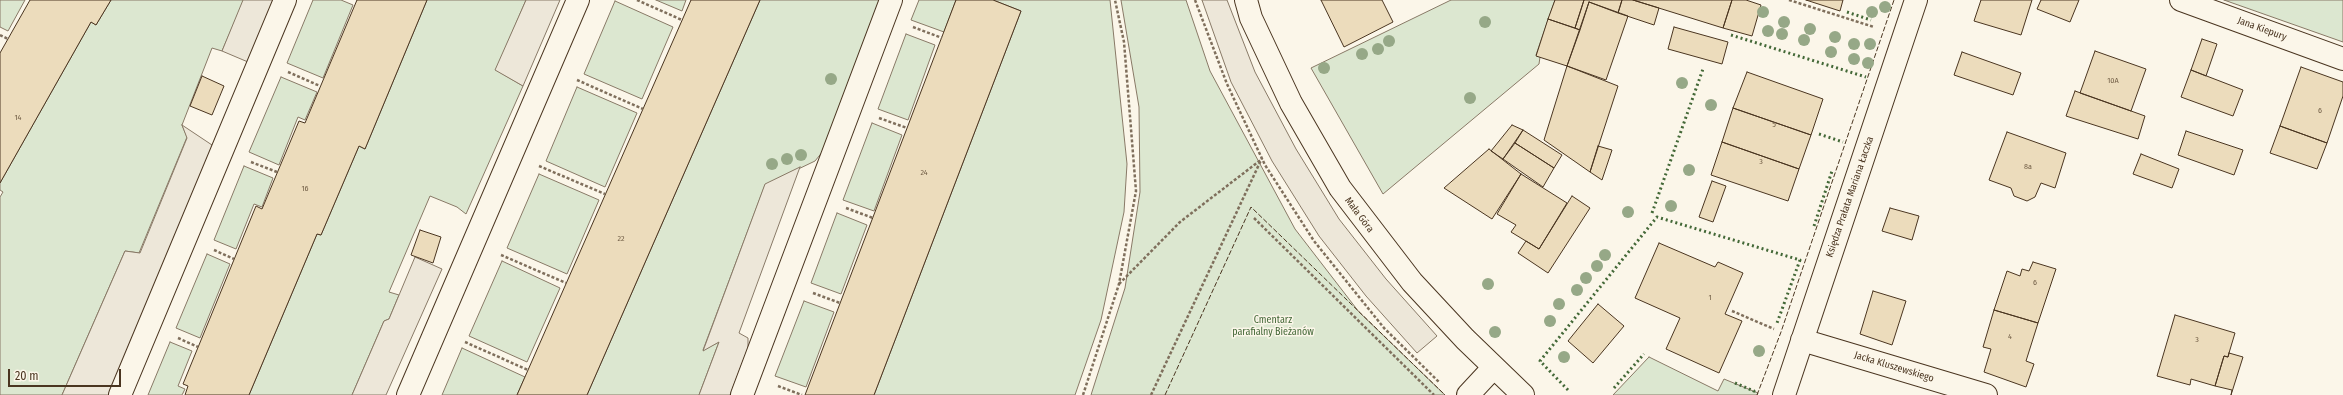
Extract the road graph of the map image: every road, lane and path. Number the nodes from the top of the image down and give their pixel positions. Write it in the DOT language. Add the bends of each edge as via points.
graph roads {
  1 [pos="285,0"];
  2 [pos="578,0"];
  3 [pos="637,0"];
  4 [pos="891,0"];
  5 [pos="1115,0"];
  6 [pos="1195,0"];
  7 [pos="1246,0"];
  8 [pos="1789,0"];
  9 [pos="1916,0"];
  10 [pos="2181,0"];
  11 [pos="682,20"];
  12 [pos="908,25"];
  13 [pos="1878,29"];
  14 [pos="0,34"];
  15 [pos="942,38"];
  16 [pos="8,39"];
  17 [pos="2343,58"];
  18 [pos="286,71"];
  19 [pos="573,78"];
  20 [pos="320,86"];
  21 [pos="643,109"];
  22 [pos="874,116"];
  23 [pos="907,128"];
  24 [pos="1262,158"];
  25 [pos="249,160"];
  26 [pos="535,164"];
  27 [pos="277,172"];
  28 [pos="605,194"];
  29 [pos="840,206"];
  30 [pos="873,218"];
  31 [pos="1254,218"];
  32 [pos="210,249"];
  33 [pos="497,253"];
  34 [pos="234,259"];
  35 [pos="566,283"];
  36 [pos="1119,284"];
  37 [pos="808,291"];
  38 [pos="840,303"];
  39 [pos="1732,311"];
  40 [pos="1781,332"];
  41 [pos="174,336"];
  42 [pos="459,340"];
  43 [pos="1802,340"];
  44 [pos="198,347"];
  45 [pos="1494,367"];
  46 [pos="528,370"];
  47 [pos="774,384"];
  48 [pos="1441,384"];
  49 [pos="120,395"];
  50 [pos="408,395"];
  51 [pos="742,395"];
  52 [pos="802,395"];
  53 [pos="1083,395"];
  54 [pos="1151,395"];
  55 [pos="1434,395"];
  56 [pos="1468,395"];
  57 [pos="1523,395"];
  58 [pos="1784,395"];
  59 [pos="1986,395"];
  1 -- 49 [label="street"];
  2 -- 50 [label="street"];
  3 -- 11 [label="path"];
  4 -- 51 [label="street"];
  5 -- 36 [label="path" via="1124,42 1136,191"];
  6 -- 24 [label="path" via="1227,84"];
  7 -- 45 [label="street, Mała Góra" via="1251,18 1291,102 1340,188 1412,282 1465,340"];
  8 -- 13 [label="path"];
  9 -- 43 [label="street, Księdza Prałata Mariana Łaczka"];
  10 -- 17 [label="street, Jana Kiepury"];
  12 -- 15 [label="path"];
  14 -- 16 [label="path"];
  18 -- 20 [label="path"];
  19 -- 21 [label="path"];
  22 -- 23 [label="path"];
  24 -- 36 [label="path" via="1180,222"];
  24 -- 48 [label="path" via="1319,248 1384,328"];
  24 -- 54 [label="path"];
  25 -- 27 [label="path"];
  26 -- 28 [label="path"];
  29 -- 30 [label="path"];
  31 -- 55 [label="path"];
  32 -- 34 [label="path"];
  33 -- 35 [label="path"];
  36 -- 53 [label="path"];
  37 -- 38 [label="path"];
  39 -- 40 [label="path"];
  41 -- 44 [label="path"];
  42 -- 46 [label="path"];
  43 -- 58 [label="street, Księdza Prałata Mariana Łaczka"];
  43 -- 59 [label="street, Jacka Kluszewskiego"];
  45 -- 56 [label="street"];
  45 -- 57 [label="street, Mała Góra"];
  47 -- 52 [label="path"];
}
